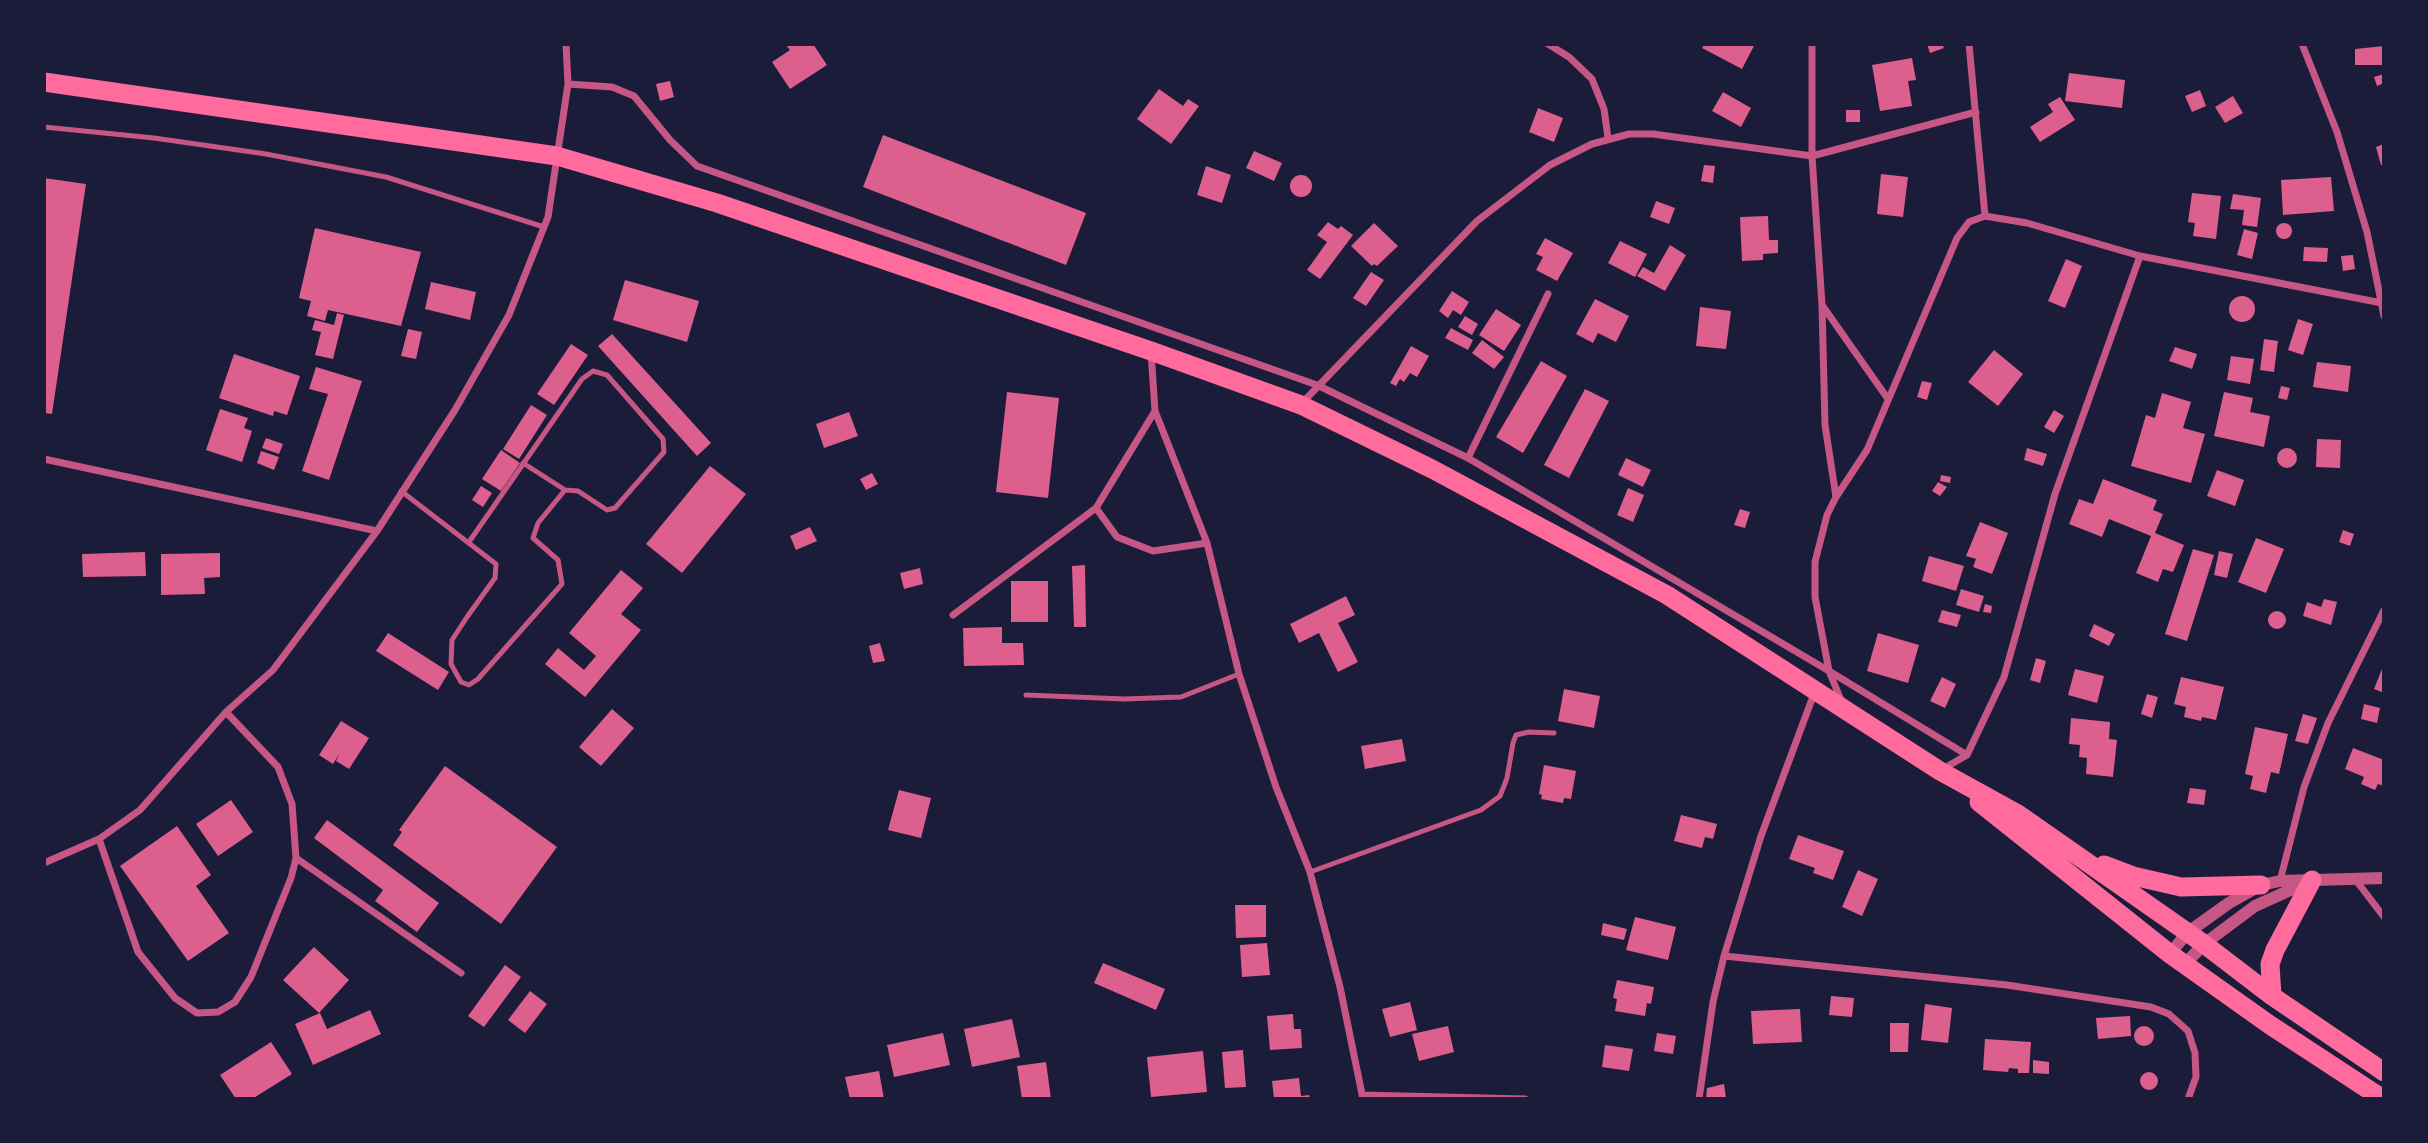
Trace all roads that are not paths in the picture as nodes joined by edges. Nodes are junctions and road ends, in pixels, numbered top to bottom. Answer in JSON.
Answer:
{"nodes":[{"id":1,"x":566,"y":44,"type":"edge"},
{"id":2,"x":1548,"y":44,"type":"edge"},
{"id":3,"x":1812,"y":44,"type":"edge"},
{"id":4,"x":1969,"y":44,"type":"edge"},
{"id":5,"x":2302,"y":44,"type":"edge"},
{"id":6,"x":44,"y":82,"type":"edge"},
{"id":7,"x":568,"y":84,"type":"junction"},
{"id":8,"x":1976,"y":112,"type":"junction"},
{"id":9,"x":44,"y":127,"type":"edge"},
{"id":10,"x":1608,"y":138,"type":"junction"},
{"id":11,"x":557,"y":156,"type":"junction"},
{"id":12,"x":1812,"y":156,"type":"junction"},
{"id":13,"x":1985,"y":216,"type":"junction"},
{"id":14,"x":544,"y":227,"type":"junction"},
{"id":15,"x":2140,"y":256,"type":"junction"},
{"id":16,"x":1548,"y":294,"type":"dead end"},
{"id":17,"x":2382,"y":303,"type":"junction"},
{"id":18,"x":1822,"y":305,"type":"junction"},
{"id":19,"x":2384,"y":316,"type":"edge"},
{"id":20,"x":1151,"y":351,"type":"junction"},
{"id":21,"x":1317,"y":385,"type":"junction"},
{"id":22,"x":1888,"y":400,"type":"junction"},
{"id":23,"x":1301,"y":405,"type":"junction"},
{"id":24,"x":1155,"y":411,"type":"junction"},
{"id":25,"x":1468,"y":458,"type":"junction"},
{"id":26,"x":44,"y":459,"type":"edge"},
{"id":27,"x":523,"y":463,"type":"junction"},
{"id":28,"x":565,"y":489,"type":"junction"},
{"id":29,"x":401,"y":491,"type":"junction"},
{"id":30,"x":1836,"y":497,"type":"junction"},
{"id":31,"x":1096,"y":508,"type":"junction"},
{"id":32,"x":377,"y":531,"type":"junction"},
{"id":33,"x":468,"y":542,"type":"junction"},
{"id":34,"x":1207,"y":543,"type":"junction"},
{"id":35,"x":2384,"y":610,"type":"edge"},
{"id":36,"x":953,"y":615,"type":"dead end"},
{"id":37,"x":1829,"y":671,"type":"junction"},
{"id":38,"x":1239,"y":674,"type":"junction"},
{"id":39,"x":1815,"y":691,"type":"junction"},
{"id":40,"x":1026,"y":695,"type":"dead end"},
{"id":41,"x":1844,"y":708,"type":"junction"},
{"id":42,"x":226,"y":712,"type":"junction"},
{"id":43,"x":1554,"y":733,"type":"dead end"},
{"id":44,"x":1967,"y":755,"type":"junction"},
{"id":45,"x":1940,"y":771,"type":"junction"},
{"id":46,"x":99,"y":839,"type":"junction"},
{"id":47,"x":2073,"y":853,"type":"junction"},
{"id":48,"x":296,"y":858,"type":"junction"},
{"id":49,"x":44,"y":863,"type":"edge"},
{"id":50,"x":1310,"y":872,"type":"junction"},
{"id":51,"x":2384,"y":878,"type":"edge"},
{"id":52,"x":2312,"y":880,"type":"junction"},
{"id":53,"x":2355,"y":880,"type":"junction"},
{"id":54,"x":2270,"y":883,"type":"junction"},
{"id":55,"x":2384,"y":917,"type":"edge"},
{"id":56,"x":2187,"y":933,"type":"junction"},
{"id":57,"x":2204,"y":944,"type":"junction"},
{"id":58,"x":1724,"y":956,"type":"junction"},
{"id":59,"x":2178,"y":959,"type":"junction"},
{"id":60,"x":461,"y":973,"type":"dead end"},
{"id":61,"x":2272,"y":996,"type":"junction"},
{"id":62,"x":2384,"y":1072,"type":"edge"},
{"id":63,"x":1363,"y":1097,"type":"edge"},
{"id":64,"x":1525,"y":1099,"type":"edge"},
{"id":65,"x":1699,"y":1099,"type":"edge"},
{"id":66,"x":2188,"y":1099,"type":"edge"},
{"id":67,"x":2384,"y":1099,"type":"edge"}],
"edges":[{"from":1,"to":7,"type":"street"},
{"from":2,"to":10,"type":"street"},
{"from":3,"to":12,"type":"street"},
{"from":4,"to":8,"type":"street"},
{"from":5,"to":17,"type":"street"},
{"from":6,"to":11,"type":"highway"},
{"from":7,"to":11,"type":"street"},
{"from":7,"to":21,"type":"street"},
{"from":8,"to":12,"type":"street"},
{"from":8,"to":13,"type":"street"},
{"from":9,"to":14,"type":"lane"},
{"from":10,"to":12,"type":"street"},
{"from":10,"to":21,"type":"street"},
{"from":11,"to":14,"type":"street"},
{"from":11,"to":20,"type":"highway"},
{"from":12,"to":18,"type":"street"},
{"from":13,"to":15,"type":"street"},
{"from":13,"to":22,"type":"street"},
{"from":14,"to":29,"type":"street"},
{"from":15,"to":17,"type":"street"},
{"from":15,"to":44,"type":"street"},
{"from":16,"to":25,"type":"street"},
{"from":17,"to":19,"type":"street"},
{"from":18,"to":22,"type":"street"},
{"from":18,"to":30,"type":"street"},
{"from":20,"to":23,"type":"highway"},
{"from":20,"to":24,"type":"street"},
{"from":21,"to":23,"type":"street"},
{"from":21,"to":25,"type":"street"},
{"from":22,"to":30,"type":"street"},
{"from":23,"to":39,"type":"highway"},
{"from":24,"to":31,"type":"street"},
{"from":24,"to":34,"type":"street"},
{"from":25,"to":37,"type":"street"},
{"from":26,"to":32,"type":"street"},
{"from":27,"to":28,"type":"lane"},
{"from":27,"to":28,"type":"lane"},
{"from":27,"to":33,"type":"lane"},
{"from":28,"to":33,"type":"lane"},
{"from":29,"to":32,"type":"street"},
{"from":29,"to":33,"type":"lane"},
{"from":30,"to":37,"type":"street"},
{"from":31,"to":34,"type":"street"},
{"from":31,"to":36,"type":"street"},
{"from":32,"to":42,"type":"street"},
{"from":34,"to":38,"type":"street"},
{"from":35,"to":54,"type":"street"},
{"from":37,"to":41,"type":"street"},
{"from":37,"to":44,"type":"street"},
{"from":38,"to":40,"type":"lane"},
{"from":38,"to":50,"type":"street"},
{"from":39,"to":41,"type":"highway"},
{"from":39,"to":58,"type":"street"},
{"from":41,"to":45,"type":"highway"},
{"from":42,"to":46,"type":"street"},
{"from":42,"to":48,"type":"street"},
{"from":43,"to":50,"type":"lane"},
{"from":44,"to":45,"type":"street"},
{"from":45,"to":47,"type":"highway"},
{"from":45,"to":59,"type":"highway"},
{"from":46,"to":48,"type":"street"},
{"from":46,"to":49,"type":"street"},
{"from":47,"to":54,"type":"highway"},
{"from":47,"to":56,"type":"highway"},
{"from":48,"to":60,"type":"street"},
{"from":50,"to":63,"type":"street"},
{"from":51,"to":53,"type":"street"},
{"from":52,"to":53,"type":"street"},
{"from":52,"to":54,"type":"street"},
{"from":52,"to":57,"type":"street"},
{"from":52,"to":61,"type":"highway"},
{"from":53,"to":55,"type":"street"},
{"from":54,"to":56,"type":"street"},
{"from":56,"to":57,"type":"highway"},
{"from":56,"to":59,"type":"street"},
{"from":57,"to":59,"type":"street"},
{"from":57,"to":61,"type":"highway"},
{"from":58,"to":65,"type":"street"},
{"from":58,"to":66,"type":"street"},
{"from":59,"to":67,"type":"highway"},
{"from":61,"to":62,"type":"highway"},
{"from":63,"to":64,"type":"street"}]}
